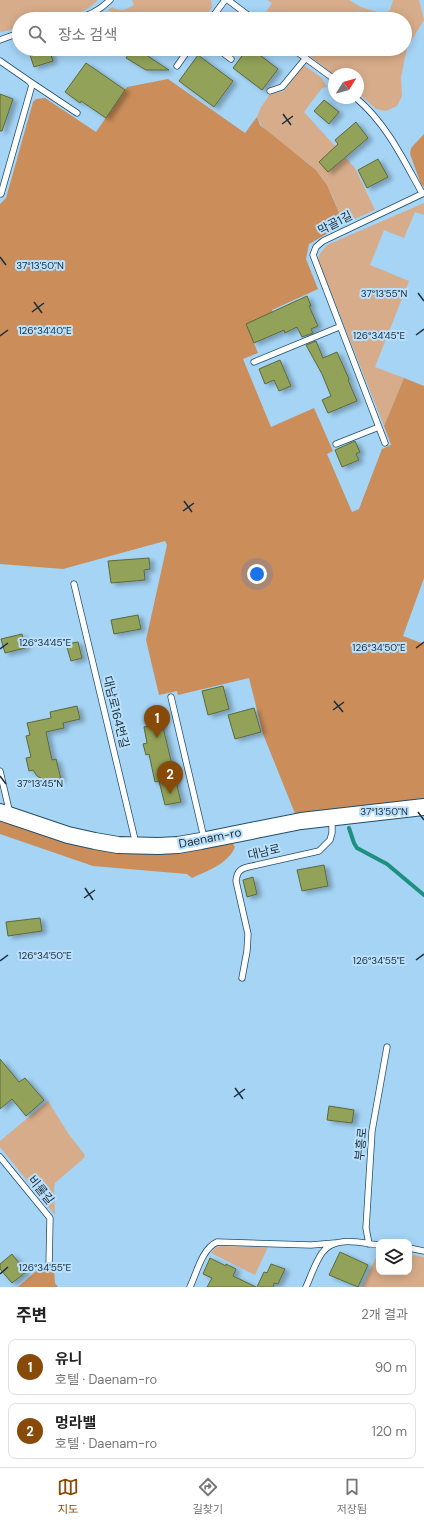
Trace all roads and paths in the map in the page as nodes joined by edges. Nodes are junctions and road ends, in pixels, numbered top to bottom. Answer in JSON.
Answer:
{"nodes":[{"id":1,"x":110,"y":0,"type":"edge"},
{"id":2,"x":227,"y":0,"type":"edge"},
{"id":3,"x":94,"y":12,"type":"edge"},
{"id":4,"x":218,"y":12,"type":"edge"},
{"id":5,"x":243,"y":12,"type":"edge"},
{"id":6,"x":12,"y":36,"type":"edge"},
{"id":7,"x":0,"y":40,"type":"edge"},
{"id":8,"x":185,"y":56,"type":"edge"},
{"id":9,"x":227,"y":56,"type":"edge"},
{"id":10,"x":303,"y":56,"type":"edge"},
{"id":11,"x":306,"y":58,"type":"junction"},
{"id":12,"x":231,"y":59,"type":"dead end"},
{"id":13,"x":0,"y":62,"type":"edge"},
{"id":14,"x":177,"y":66,"type":"dead end"},
{"id":15,"x":328,"y":74,"type":"edge"},
{"id":16,"x":29,"y":80,"type":"junction"},
{"id":17,"x":270,"y":91,"type":"dead end"},
{"id":18,"x":362,"y":104,"type":"edge"},
{"id":19,"x":77,"y":113,"type":"dead end"},
{"id":20,"x":2,"y":178,"type":"edge"},
{"id":21,"x":423,"y":193,"type":"edge"},
{"id":22,"x":1,"y":194,"type":"edge"},
{"id":23,"x":339,"y":327,"type":"junction"},
{"id":24,"x":254,"y":362,"type":"dead end"},
{"id":25,"x":378,"y":427,"type":"junction"},
{"id":26,"x":385,"y":443,"type":"dead end"},
{"id":27,"x":336,"y":444,"type":"dead end"},
{"id":28,"x":74,"y":584,"type":"dead end"},
{"id":29,"x":171,"y":697,"type":"dead end"},
{"id":30,"x":0,"y":771,"type":"edge"},
{"id":31,"x":424,"y":807,"type":"edge"},
{"id":32,"x":5,"y":814,"type":"edge"},
{"id":33,"x":332,"y":818,"type":"junction"},
{"id":34,"x":204,"y":841,"type":"junction"},
{"id":35,"x":137,"y":846,"type":"junction"},
{"id":36,"x":242,"y":978,"type":"dead end"},
{"id":37,"x":387,"y":1046,"type":"dead end"},
{"id":38,"x":0,"y":1157,"type":"edge"},
{"id":39,"x":335,"y":1242,"type":"junction"},
{"id":40,"x":369,"y":1244,"type":"junction"},
{"id":41,"x":376,"y":1245,"type":"edge"},
{"id":42,"x":412,"y":1249,"type":"edge"},
{"id":43,"x":424,"y":1251,"type":"edge"},
{"id":44,"x":49,"y":1267,"type":"dead end"},
{"id":45,"x":190,"y":1287,"type":"edge"},
{"id":46,"x":306,"y":1287,"type":"edge"}],
"edges":[{"from":1,"to":3,"type":"lane"},
{"from":2,"to":4,"type":"lane"},
{"from":2,"to":5,"type":"lane"},
{"from":6,"to":7,"type":"lane"},
{"from":8,"to":14,"type":"lane"},
{"from":9,"to":12,"type":"lane"},
{"from":10,"to":11,"type":"lane"},
{"from":11,"to":15,"type":"lane"},
{"from":11,"to":17,"type":"lane"},
{"from":13,"to":16,"type":"lane"},
{"from":16,"to":19,"type":"lane"},
{"from":16,"to":20,"type":"lane"},
{"from":18,"to":21,"type":"lane","name":"막골1길"},
{"from":20,"to":22,"type":"lane"},
{"from":21,"to":23,"type":"lane","name":"막골1길"},
{"from":23,"to":24,"type":"lane"},
{"from":23,"to":25,"type":"lane","name":"막골1길"},
{"from":25,"to":26,"type":"lane","name":"막골1길"},
{"from":25,"to":27,"type":"lane"},
{"from":28,"to":35,"type":"lane","name":"대남로164번길"},
{"from":29,"to":34,"type":"lane"},
{"from":30,"to":32,"type":"lane"},
{"from":31,"to":33,"type":"street","name":"Daenam-ro"},
{"from":32,"to":35,"type":"street","name":"Daenam-ro"},
{"from":33,"to":34,"type":"street","name":"Daenam-ro"},
{"from":33,"to":36,"type":"lane","name":"대남로"},
{"from":34,"to":35,"type":"street","name":"Daenam-ro"},
{"from":37,"to":40,"type":"lane","name":"부흥로"},
{"from":38,"to":44,"type":"lane","name":"비룰길"},
{"from":39,"to":40,"type":"lane"},
{"from":39,"to":45,"type":"lane"},
{"from":39,"to":46,"type":"lane"},
{"from":40,"to":41,"type":"lane"},
{"from":42,"to":43,"type":"lane"}]}
